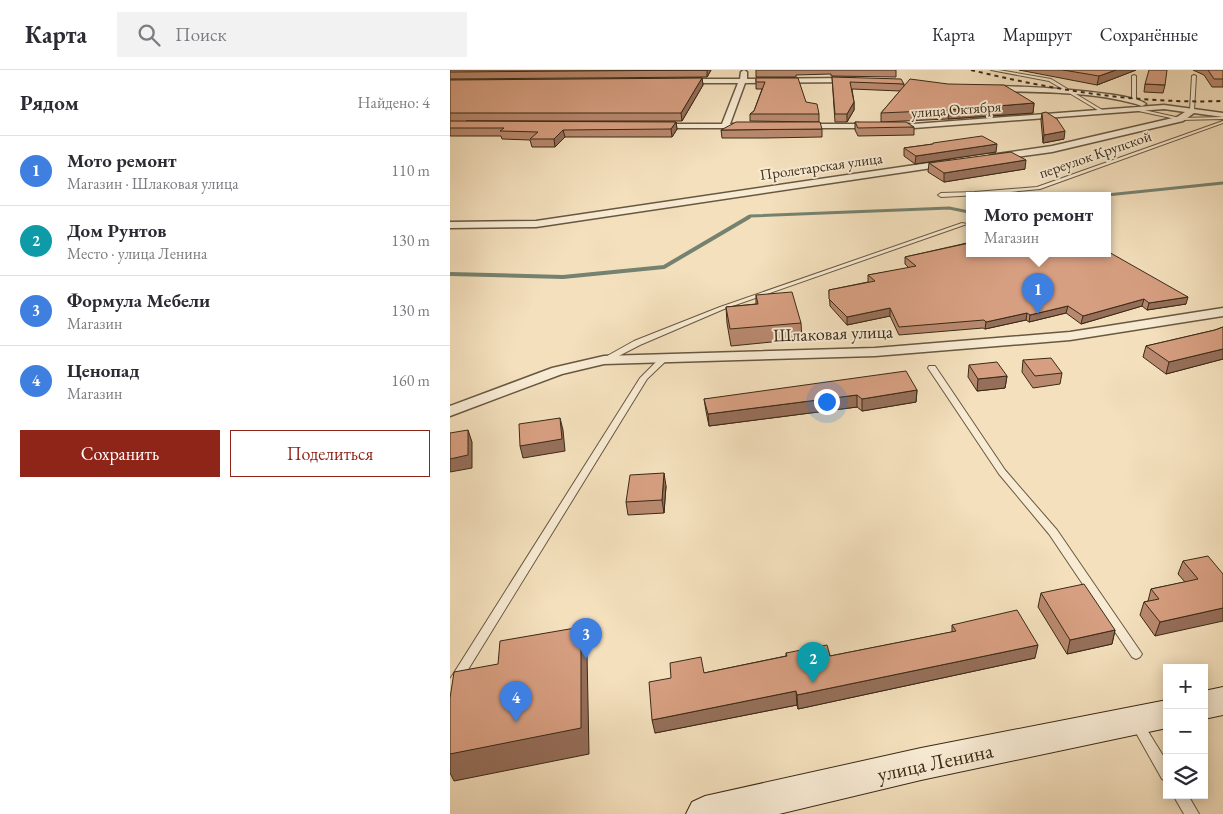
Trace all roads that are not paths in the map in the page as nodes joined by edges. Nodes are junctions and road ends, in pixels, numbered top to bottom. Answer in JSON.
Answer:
{"nodes":[{"id":1,"x":744,"y":70,"type":"edge"},
{"id":2,"x":993,"y":70,"type":"edge"},
{"id":3,"x":1134,"y":76,"type":"dead end"},
{"id":4,"x":1194,"y":76,"type":"dead end"},
{"id":5,"x":743,"y":80,"type":"junction"},
{"id":6,"x":864,"y":80,"type":"edge"},
{"id":7,"x":673,"y":81,"type":"edge"},
{"id":8,"x":986,"y":89,"type":"edge"},
{"id":9,"x":1072,"y":93,"type":"junction"},
{"id":10,"x":1136,"y":105,"type":"junction"},
{"id":11,"x":1049,"y":108,"type":"dead end"},
{"id":12,"x":1192,"y":110,"type":"junction"},
{"id":13,"x":1102,"y":111,"type":"junction"},
{"id":14,"x":1058,"y":116,"type":"junction"},
{"id":15,"x":1223,"y":118,"type":"edge"},
{"id":16,"x":1180,"y":119,"type":"junction"},
{"id":17,"x":647,"y":126,"type":"edge"},
{"id":18,"x":725,"y":126,"type":"junction"},
{"id":19,"x":755,"y":126,"type":"edge"},
{"id":20,"x":795,"y":126,"type":"edge"},
{"id":21,"x":1188,"y":134,"type":"junction"},
{"id":22,"x":985,"y":158,"type":"edge"},
{"id":23,"x":956,"y":162,"type":"edge"},
{"id":24,"x":996,"y":192,"type":"edge"},
{"id":25,"x":966,"y":194,"type":"edge"},
{"id":26,"x":941,"y":195,"type":"dead end"},
{"id":27,"x":964,"y":224,"type":"dead end"},
{"id":28,"x":450,"y":225,"type":"edge"},
{"id":29,"x":1223,"y":312,"type":"edge"},
{"id":30,"x":665,"y":358,"type":"junction"},
{"id":31,"x":604,"y":360,"type":"junction"},
{"id":32,"x":932,"y":368,"type":"dead end"},
{"id":33,"x":450,"y":411,"type":"edge"},
{"id":34,"x":1136,"y":654,"type":"dead end"},
{"id":35,"x":450,"y":693,"type":"edge"},
{"id":36,"x":1223,"y":701,"type":"edge"},
{"id":37,"x":1208,"y":704,"type":"edge"},
{"id":38,"x":1151,"y":718,"type":"edge"},
{"id":39,"x":1163,"y":761,"type":"edge"},
{"id":40,"x":1183,"y":799,"type":"edge"},
{"id":41,"x":783,"y":805,"type":"edge"},
{"id":42,"x":705,"y":814,"type":"edge"},
{"id":43,"x":1192,"y":814,"type":"edge"}],
"edges":[{"from":1,"to":5,"type":"street"},
{"from":2,"to":9,"type":"lane"},
{"from":3,"to":10,"type":"lane"},
{"from":4,"to":12,"type":"lane"},
{"from":5,"to":6,"type":"street"},
{"from":5,"to":7,"type":"street"},
{"from":5,"to":18,"type":"street"},
{"from":8,"to":9,"type":"street"},
{"from":9,"to":10,"type":"street"},
{"from":9,"to":13,"type":"lane"},
{"from":10,"to":12,"type":"street","name":"улица Октября"},
{"from":10,"to":13,"type":"street","name":"улица Октября"},
{"from":10,"to":16,"type":"lane"},
{"from":11,"to":14,"type":"street"},
{"from":12,"to":15,"type":"street","name":"улица Октября"},
{"from":12,"to":16,"type":"street"},
{"from":13,"to":14,"type":"street","name":"улица Октября"},
{"from":14,"to":20,"type":"street","name":"улица Октября"},
{"from":15,"to":16,"type":"lane"},
{"from":15,"to":21,"type":"lane","name":"переулок Крупской"},
{"from":16,"to":21,"type":"lane"},
{"from":16,"to":22,"type":"street"},
{"from":17,"to":18,"type":"street"},
{"from":18,"to":19,"type":"street"},
{"from":21,"to":24,"type":"lane","name":"переулок Крупской"},
{"from":23,"to":28,"type":"street","name":"Пролетарская улица"},
{"from":25,"to":26,"type":"lane","name":"переулок Крупской"},
{"from":27,"to":31,"type":"lane"},
{"from":29,"to":30,"type":"street","name":"Шлаковая улица"},
{"from":30,"to":31,"type":"street","name":"Шлаковая улица"},
{"from":30,"to":35,"type":"lane"},
{"from":31,"to":33,"type":"street","name":"Шлаковая улица"},
{"from":32,"to":34,"type":"lane"},
{"from":36,"to":37,"type":"main road"},
{"from":38,"to":39,"type":"lane"},
{"from":38,"to":41,"type":"main road","name":"улица Ленина"},
{"from":40,"to":43,"type":"lane"},
{"from":41,"to":42,"type":"main road","name":"улица Ленина"}]}
